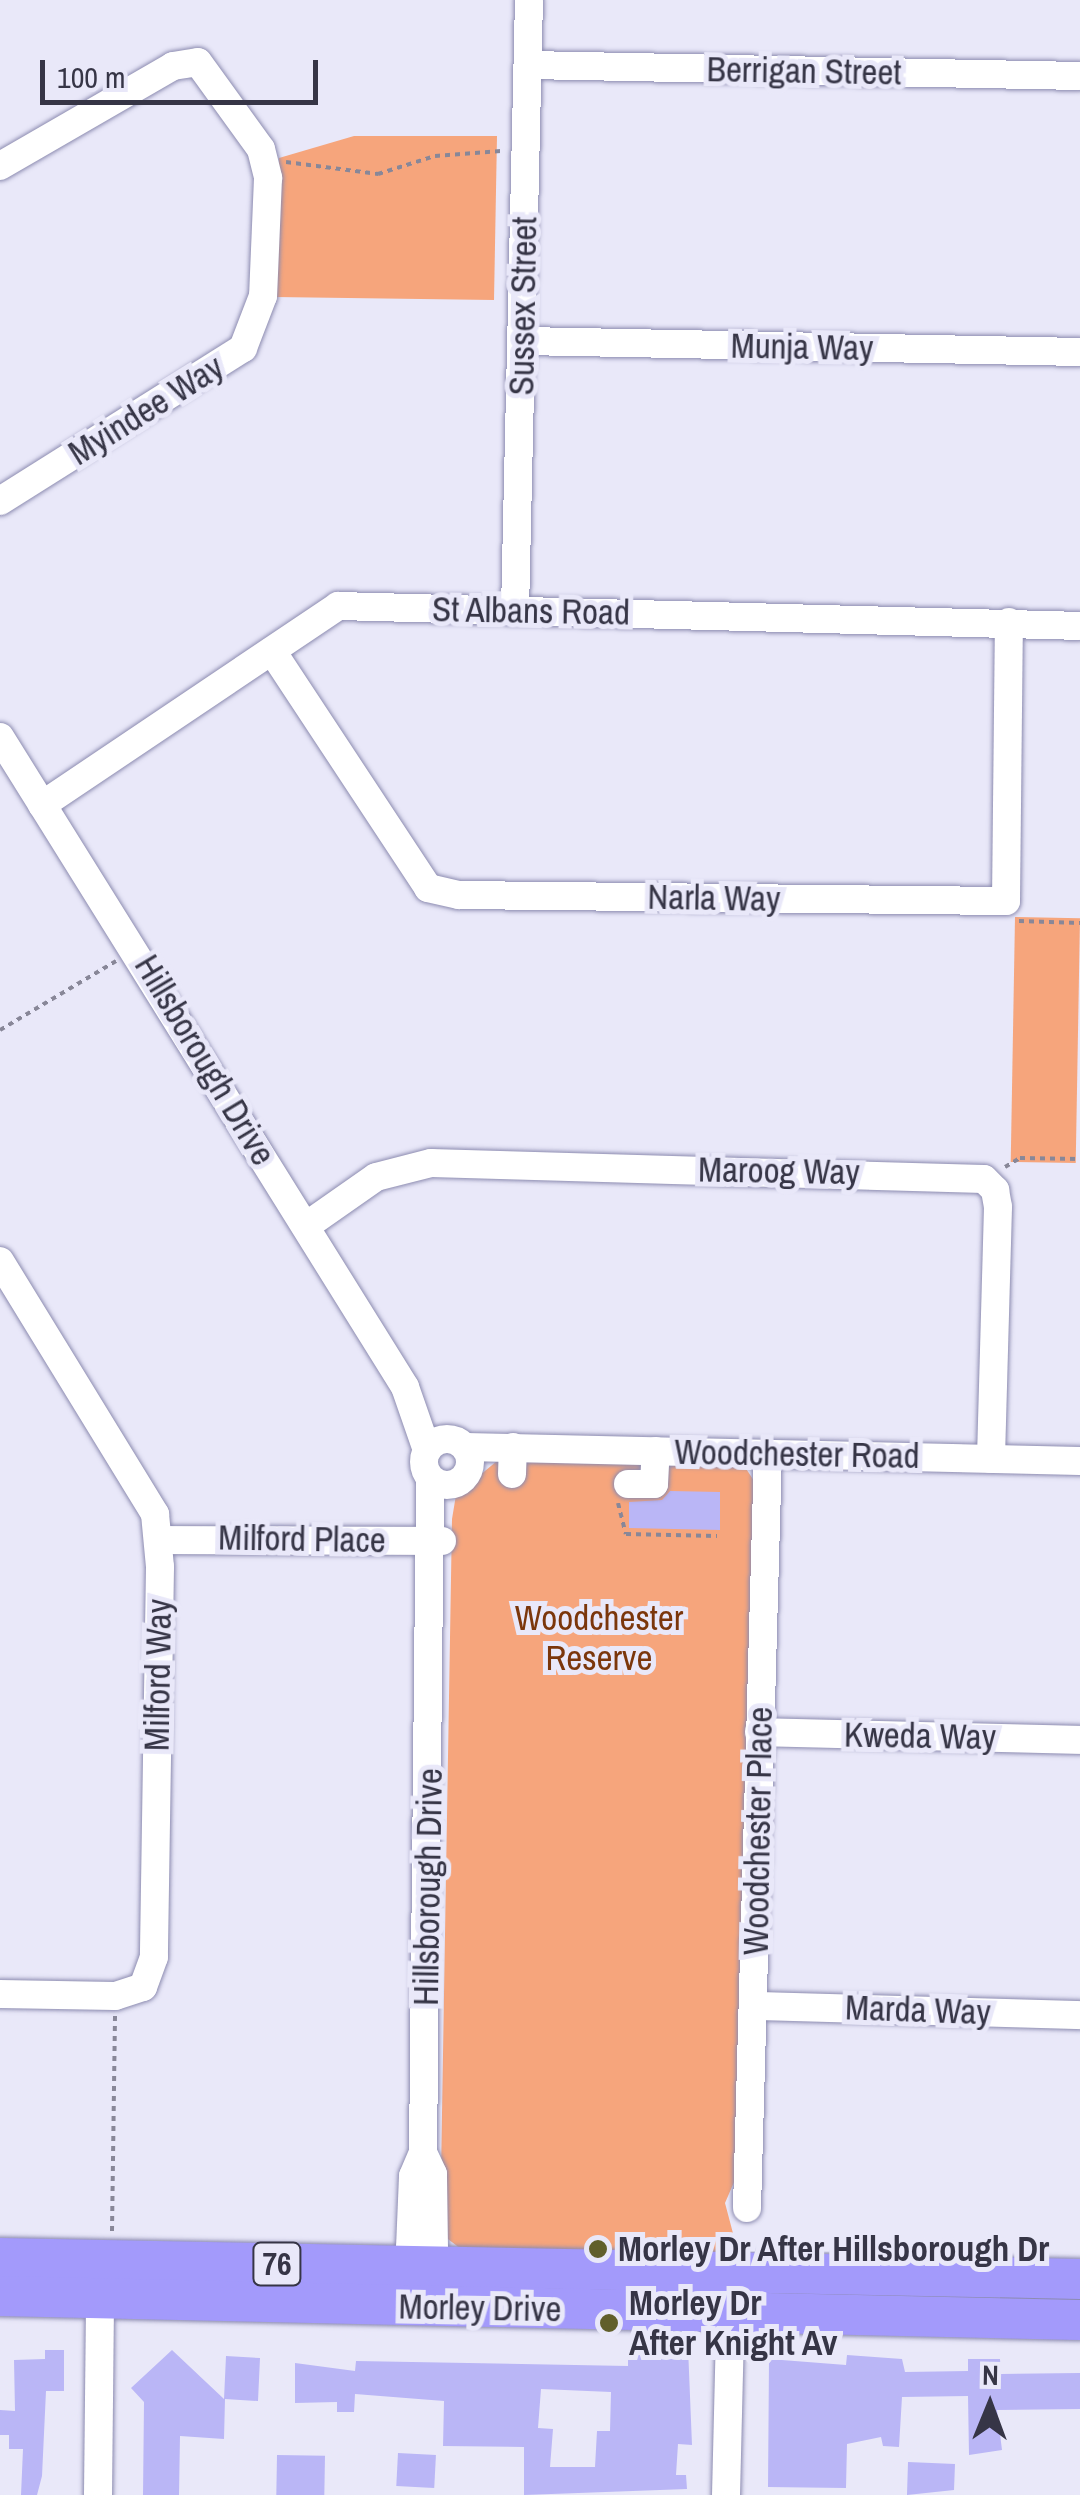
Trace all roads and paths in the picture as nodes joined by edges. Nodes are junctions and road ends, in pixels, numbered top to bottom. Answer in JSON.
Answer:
{"nodes":[{"id":1,"x":529,"y":0,"type":"edge"},
{"id":2,"x":528,"y":65,"type":"junction"},
{"id":3,"x":1080,"y":76,"type":"edge"},
{"id":4,"x":526,"y":149,"type":"junction"},
{"id":5,"x":0,"y":166,"type":"edge"},
{"id":6,"x":266,"y":168,"type":"junction"},
{"id":7,"x":524,"y":341,"type":"junction"},
{"id":8,"x":1080,"y":352,"type":"edge"},
{"id":9,"x":0,"y":501,"type":"edge"},
{"id":10,"x":515,"y":612,"type":"junction"},
{"id":11,"x":1009,"y":622,"type":"junction"},
{"id":12,"x":1080,"y":626,"type":"edge"},
{"id":13,"x":272,"y":651,"type":"junction"},
{"id":14,"x":0,"y":737,"type":"edge"},
{"id":15,"x":42,"y":805,"type":"junction"},
{"id":16,"x":1009,"y":921,"type":"dead end"},
{"id":17,"x":1080,"y":922,"type":"edge"},
{"id":18,"x":136,"y":948,"type":"junction"},
{"id":19,"x":0,"y":1030,"type":"edge"},
{"id":20,"x":1080,"y":1160,"type":"edge"},
{"id":21,"x":984,"y":1179,"type":"junction"},
{"id":22,"x":306,"y":1226,"type":"junction"},
{"id":23,"x":0,"y":1261,"type":"edge"},
{"id":24,"x":448,"y":1445,"type":"junction"},
{"id":25,"x":656,"y":1450,"type":"junction"},
{"id":26,"x":768,"y":1454,"type":"junction"},
{"id":27,"x":991,"y":1459,"type":"junction"},
{"id":28,"x":512,"y":1461,"type":"junction"},
{"id":29,"x":1080,"y":1461,"type":"edge"},
{"id":30,"x":451,"y":1480,"type":"junction"},
{"id":31,"x":623,"y":1493,"type":"joint"},
{"id":32,"x":717,"y":1536,"type":"dead end"},
{"id":33,"x":159,"y":1540,"type":"junction"},
{"id":34,"x":435,"y":1541,"type":"junction"},
{"id":35,"x":759,"y":1732,"type":"junction"},
{"id":36,"x":1080,"y":1740,"type":"edge"},
{"id":37,"x":0,"y":1994,"type":"edge"},
{"id":38,"x":116,"y":1996,"type":"junction"},
{"id":39,"x":755,"y":2006,"type":"junction"},
{"id":40,"x":1080,"y":2015,"type":"edge"},
{"id":41,"x":747,"y":2208,"type":"dead end"},
{"id":42,"x":112,"y":2241,"type":"dead end"},
{"id":43,"x":0,"y":2258,"type":"edge"},
{"id":44,"x":730,"y":2270,"type":"junction"},
{"id":45,"x":1080,"y":2279,"type":"edge"},
{"id":46,"x":420,"y":2287,"type":"junction"},
{"id":47,"x":0,"y":2296,"type":"edge"},
{"id":48,"x":100,"y":2299,"type":"junction"},
{"id":49,"x":731,"y":2314,"type":"junction"},
{"id":50,"x":1080,"y":2320,"type":"edge"},
{"id":51,"x":98,"y":2495,"type":"edge"},
{"id":52,"x":726,"y":2495,"type":"edge"}],
"edges":[{"from":1,"to":2,"type":"street","name":"Sussex Street"},
{"from":2,"to":3,"type":"street","name":"Berrigan Street"},
{"from":2,"to":4,"type":"street","name":"Sussex Street"},
{"from":4,"to":6,"type":"path"},
{"from":4,"to":7,"type":"street","name":"Sussex Street"},
{"from":5,"to":6,"type":"street","name":"Myindee Way"},
{"from":6,"to":9,"type":"street","name":"Myindee Way"},
{"from":7,"to":8,"type":"street","name":"Munja Way"},
{"from":7,"to":10,"type":"street","name":"Sussex Street"},
{"from":10,"to":11,"type":"street","name":"St Albans Road"},
{"from":10,"to":13,"type":"street","name":"St Albans Road"},
{"from":11,"to":12,"type":"street","name":"St Albans Road"},
{"from":11,"to":13,"type":"street","name":"Narla Way"},
{"from":13,"to":15,"type":"street","name":"St Albans Road"},
{"from":14,"to":15,"type":"street","name":"Hillsborough Drive"},
{"from":15,"to":18,"type":"street","name":"Hillsborough Drive"},
{"from":16,"to":17,"type":"path"},
{"from":18,"to":19,"type":"path"},
{"from":18,"to":22,"type":"street","name":"Hillsborough Drive"},
{"from":20,"to":21,"type":"path"},
{"from":21,"to":22,"type":"street","name":"Maroog Way"},
{"from":21,"to":27,"type":"street"},
{"from":22,"to":24,"type":"street","name":"Hillsborough Drive"},
{"from":23,"to":33,"type":"street","name":"Milford Way"},
{"from":24,"to":28,"type":"street","name":"Woodchester Road"},
{"from":24,"to":30,"type":"street"},
{"from":24,"to":30,"type":"street"},
{"from":25,"to":26,"type":"street","name":"Woodchester Road"},
{"from":25,"to":28,"type":"street","name":"Woodchester Road"},
{"from":25,"to":31,"type":"street"},
{"from":26,"to":27,"type":"street","name":"Woodchester Road"},
{"from":26,"to":35,"type":"street","name":"Woodchester Place"},
{"from":27,"to":29,"type":"street","name":"Woodchester Road"},
{"from":28,"to":30,"type":"street"},
{"from":30,"to":34,"type":"street","name":"Hillsborough Drive"},
{"from":31,"to":32,"type":"path"},
{"from":33,"to":34,"type":"street","name":"Milford Place"},
{"from":33,"to":38,"type":"street","name":"Milford Way"},
{"from":34,"to":46,"type":"street","name":"Hillsborough Drive"},
{"from":35,"to":36,"type":"street","name":"Kweda Way"},
{"from":35,"to":39,"type":"street","name":"Woodchester Place"},
{"from":37,"to":38,"type":"street"},
{"from":38,"to":42,"type":"path"},
{"from":39,"to":40,"type":"street","name":"Marda Way"},
{"from":39,"to":41,"type":"street","name":"Woodchester Place"},
{"from":43,"to":46,"type":"highway","name":"Morley Drive","number":"76"},
{"from":44,"to":45,"type":"highway","name":"Morley Drive","number":"76"},
{"from":44,"to":46,"type":"highway","name":"Morley Drive","number":"76"},
{"from":44,"to":49,"type":"street"},
{"from":46,"to":48,"type":"highway","name":"Morley Drive","number":"76"},
{"from":46,"to":49,"type":"highway","name":"Morley Drive","number":"76"},
{"from":47,"to":48,"type":"highway","name":"Morley Drive","number":"76"},
{"from":48,"to":51,"type":"street"},
{"from":49,"to":50,"type":"highway","name":"Morley Drive","number":"76"},
{"from":49,"to":52,"type":"street"}]}
